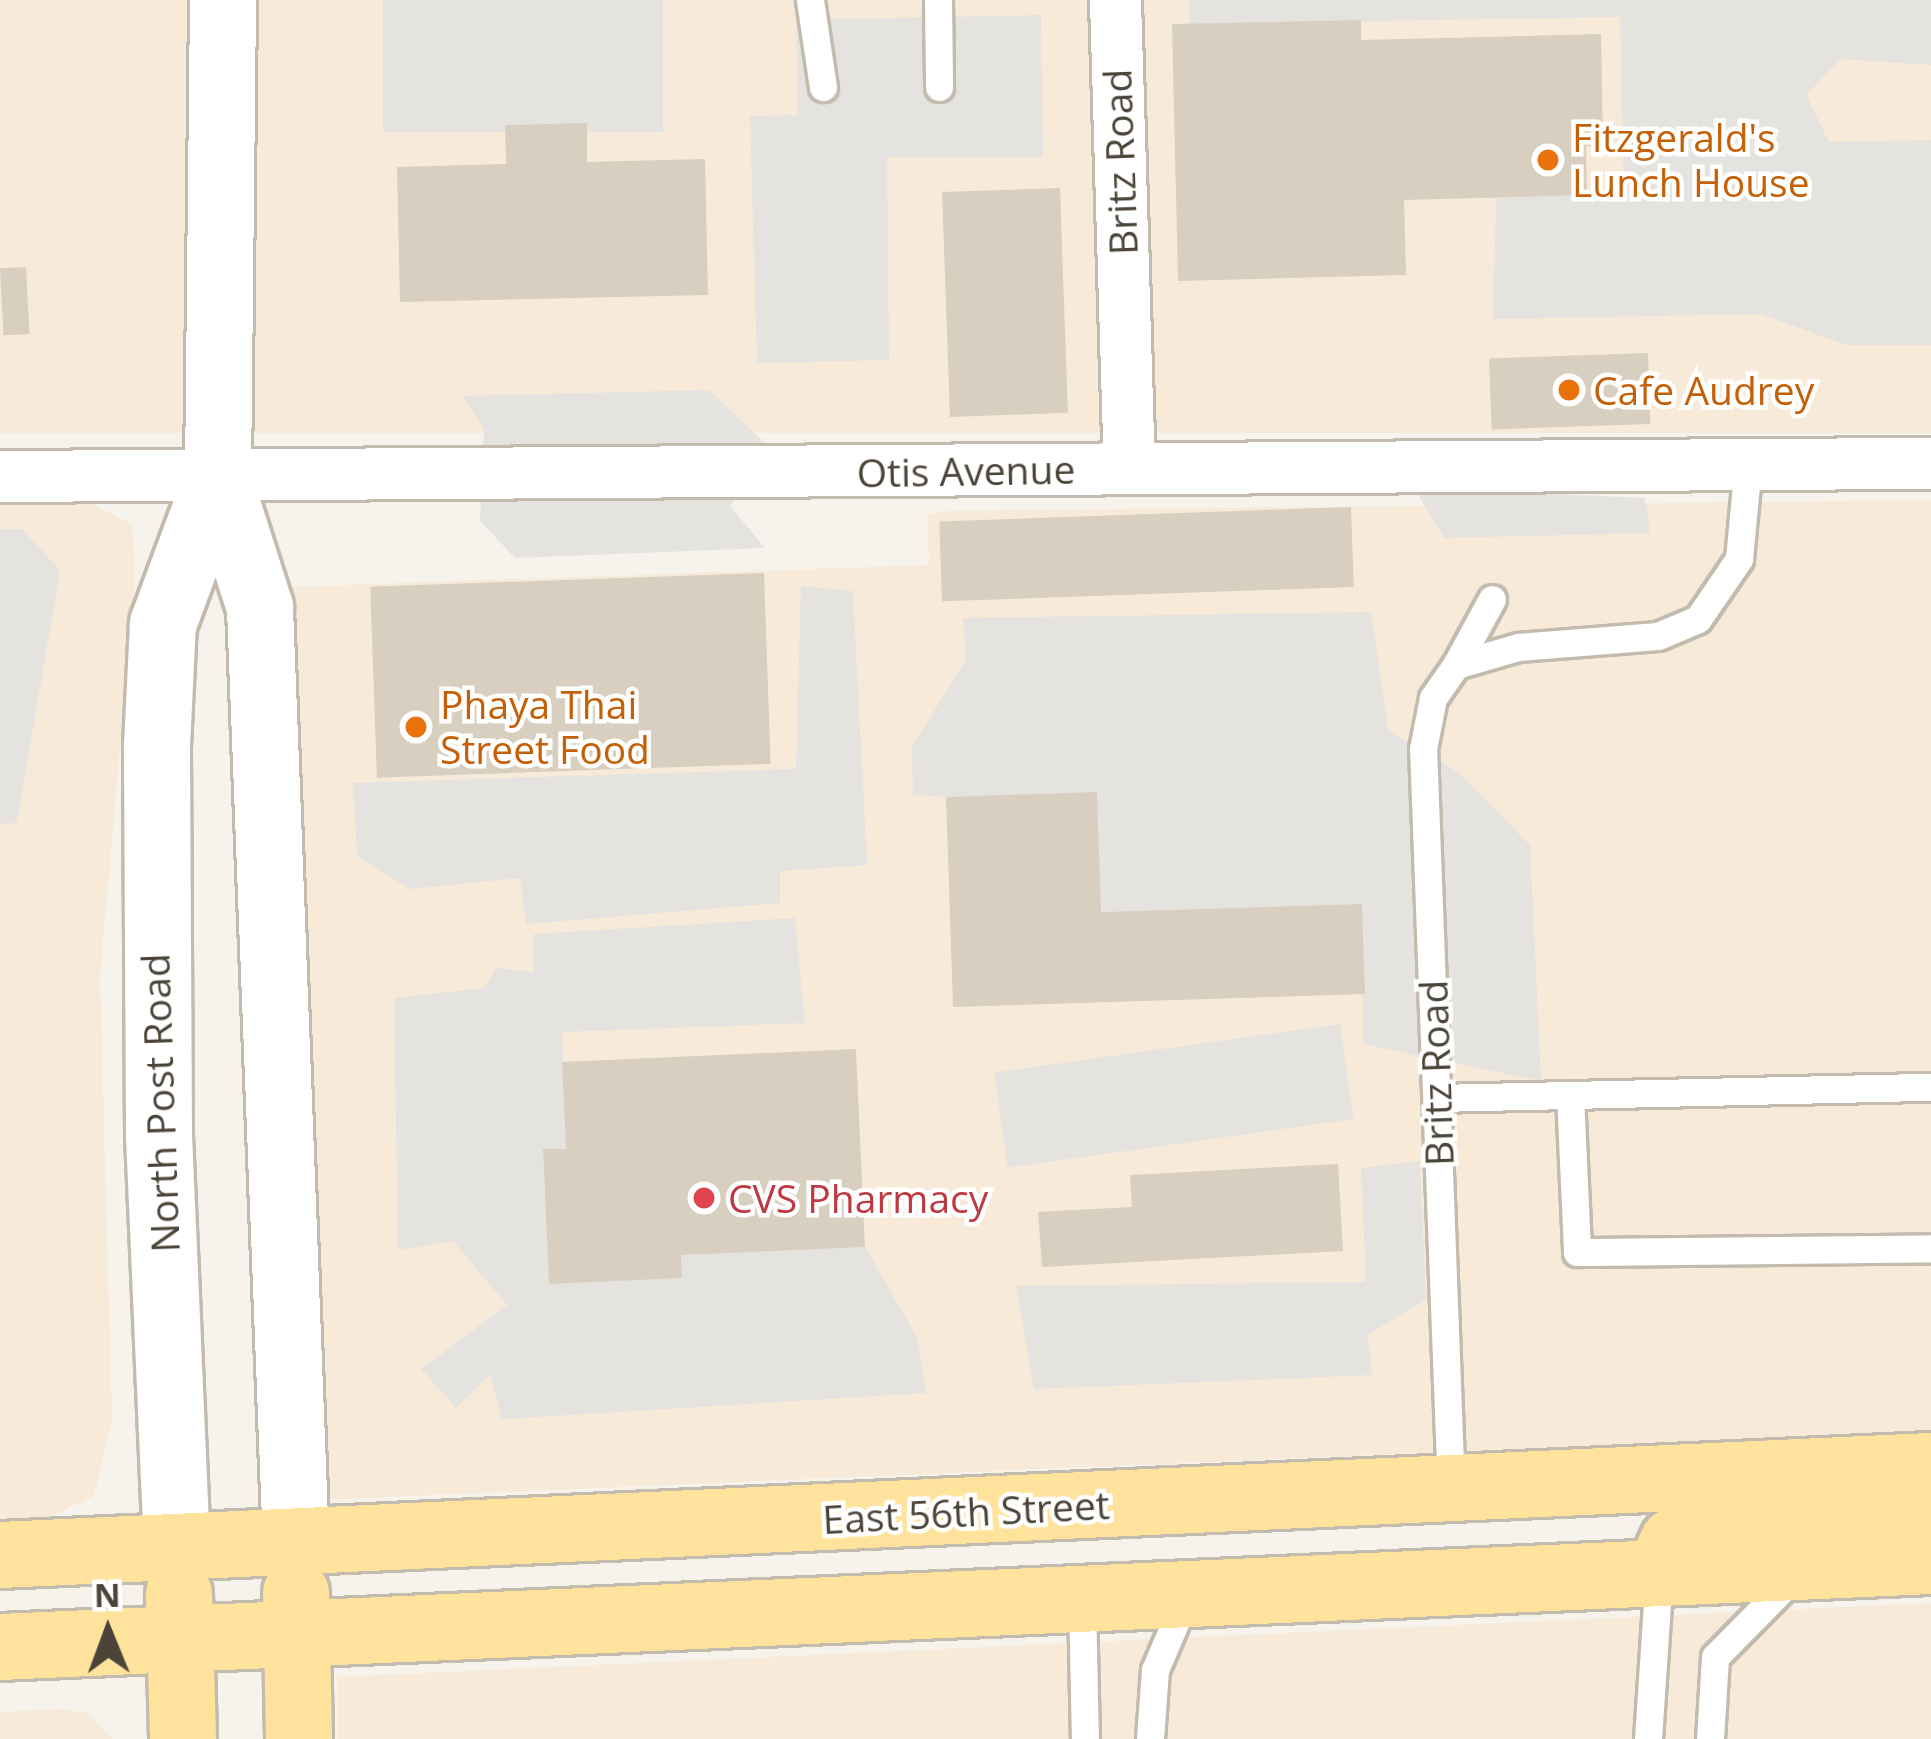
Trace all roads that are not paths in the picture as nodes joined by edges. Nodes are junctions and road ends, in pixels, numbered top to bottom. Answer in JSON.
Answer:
{"nodes":[{"id":1,"x":223,"y":0,"type":"edge"},
{"id":2,"x":810,"y":0,"type":"edge"},
{"id":3,"x":938,"y":0,"type":"edge"},
{"id":4,"x":1115,"y":0,"type":"edge"},
{"id":5,"x":939,"y":87,"type":"dead end"},
{"id":6,"x":823,"y":88,"type":"dead end"},
{"id":7,"x":1748,"y":464,"type":"junction"},
{"id":8,"x":1931,"y":464,"type":"edge"},
{"id":9,"x":1129,"y":468,"type":"junction"},
{"id":10,"x":0,"y":476,"type":"edge"},
{"id":11,"x":218,"y":476,"type":"junction"},
{"id":12,"x":1492,"y":599,"type":"dead end"},
{"id":13,"x":1456,"y":664,"type":"junction"},
{"id":14,"x":1931,"y":1087,"type":"edge"},
{"id":15,"x":1570,"y":1094,"type":"junction"},
{"id":16,"x":1437,"y":1099,"type":"junction"},
{"id":17,"x":1931,"y":1248,"type":"edge"},
{"id":18,"x":1931,"y":1466,"type":"edge"},
{"id":19,"x":1451,"y":1490,"type":"junction"},
{"id":20,"x":1931,"y":1508,"type":"edge"},
{"id":21,"x":296,"y":1543,"type":"junction"},
{"id":22,"x":177,"y":1548,"type":"junction"},
{"id":23,"x":0,"y":1555,"type":"edge"},
{"id":24,"x":1931,"y":1561,"type":"edge"},
{"id":25,"x":1804,"y":1567,"type":"junction"},
{"id":26,"x":1658,"y":1574,"type":"junction"},
{"id":27,"x":1187,"y":1595,"type":"junction"},
{"id":28,"x":1082,"y":1600,"type":"junction"},
{"id":29,"x":297,"y":1635,"type":"junction"},
{"id":30,"x":181,"y":1640,"type":"junction"},
{"id":31,"x":0,"y":1647,"type":"edge"},
{"id":32,"x":183,"y":1739,"type":"edge"},
{"id":33,"x":299,"y":1739,"type":"edge"},
{"id":34,"x":1085,"y":1739,"type":"edge"},
{"id":35,"x":1150,"y":1739,"type":"edge"},
{"id":36,"x":1648,"y":1739,"type":"edge"},
{"id":37,"x":1710,"y":1739,"type":"edge"}],
"edges":[{"from":1,"to":11,"type":"street","name":"North Post Road"},
{"from":2,"to":6,"type":"lane"},
{"from":3,"to":5,"type":"lane"},
{"from":4,"to":9,"type":"street","name":"Britz Road"},
{"from":7,"to":8,"type":"street","name":"Otis Avenue"},
{"from":7,"to":9,"type":"street","name":"Otis Avenue"},
{"from":7,"to":13,"type":"lane"},
{"from":9,"to":11,"type":"street","name":"Otis Avenue"},
{"from":10,"to":11,"type":"street","name":"Otis Avenue"},
{"from":11,"to":21,"type":"street","name":"North Post Road"},
{"from":11,"to":22,"type":"street","name":"North Post Road"},
{"from":12,"to":13,"type":"lane","name":"Britz Road"},
{"from":13,"to":16,"type":"lane","name":"Britz Road"},
{"from":14,"to":15,"type":"lane"},
{"from":15,"to":16,"type":"lane"},
{"from":15,"to":17,"type":"lane"},
{"from":16,"to":19,"type":"lane","name":"Britz Road"},
{"from":18,"to":19,"type":"main road","name":"East 56th Street"},
{"from":19,"to":21,"type":"main road","name":"East 56th Street"},
{"from":19,"to":27,"type":"main road"},
{"from":20,"to":26,"type":"main road"},
{"from":21,"to":22,"type":"main road","name":"East 56th Street"},
{"from":21,"to":29,"type":"main road","name":"North Post Road"},
{"from":22,"to":23,"type":"main road","name":"East 56th Street"},
{"from":22,"to":30,"type":"main road","name":"North Post Road"},
{"from":24,"to":25,"type":"main road"},
{"from":25,"to":26,"type":"main road"},
{"from":25,"to":37,"type":"lane"},
{"from":26,"to":27,"type":"main road"},
{"from":26,"to":36,"type":"lane"},
{"from":27,"to":28,"type":"main road"},
{"from":27,"to":35,"type":"lane"},
{"from":28,"to":29,"type":"main road"},
{"from":28,"to":34,"type":"lane"},
{"from":29,"to":30,"type":"main road"},
{"from":29,"to":33,"type":"main road","name":"North Post Road"},
{"from":30,"to":31,"type":"main road"},
{"from":30,"to":32,"type":"main road","name":"North Post Road"}]}
